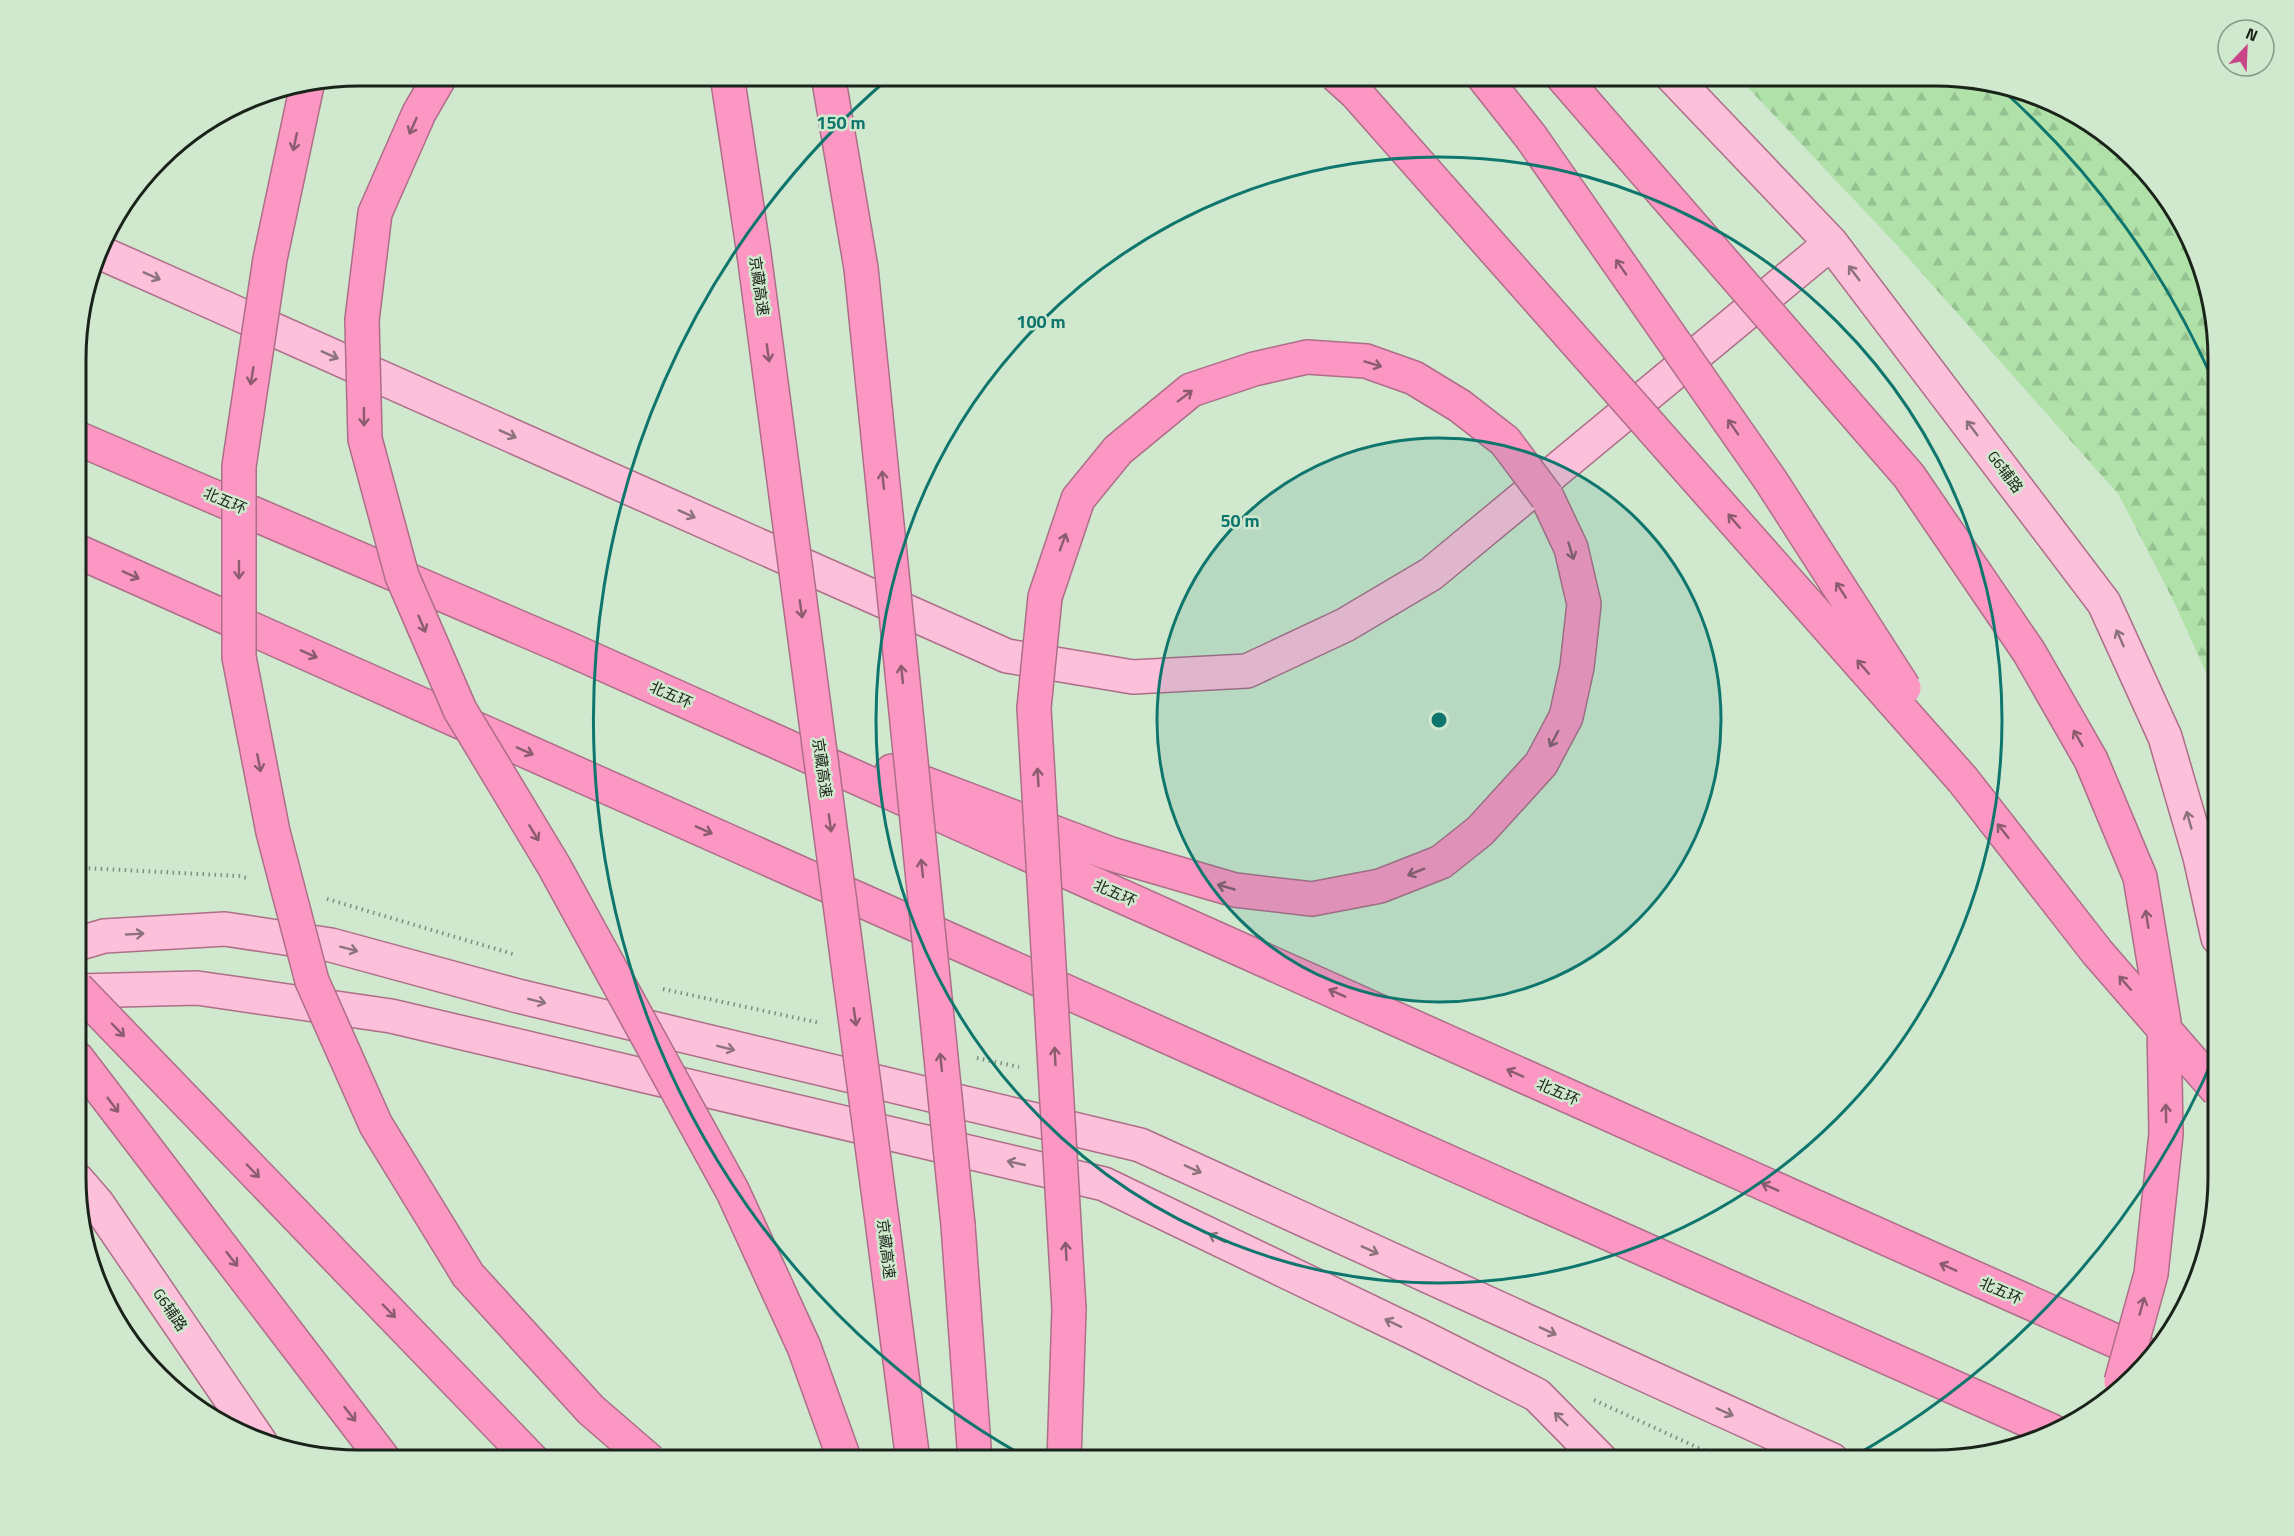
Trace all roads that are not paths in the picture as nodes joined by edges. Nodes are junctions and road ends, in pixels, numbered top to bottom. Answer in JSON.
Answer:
{"nodes":[{"id":1,"x":435,"y":86,"type":"edge"},
{"id":2,"x":729,"y":86,"type":"edge"},
{"id":3,"x":830,"y":86,"type":"edge"},
{"id":4,"x":1347,"y":86,"type":"edge"},
{"id":5,"x":1491,"y":86,"type":"edge"},
{"id":6,"x":1571,"y":86,"type":"edge"},
{"id":7,"x":1681,"y":86,"type":"edge"},
{"id":8,"x":306,"y":91,"type":"edge"},
{"id":9,"x":1831,"y":243,"type":"junction"},
{"id":10,"x":106,"y":255,"type":"edge"},
{"id":11,"x":86,"y":442,"type":"edge"},
{"id":12,"x":86,"y":555,"type":"edge"},
{"id":13,"x":567,"y":648,"type":"junction"},
{"id":14,"x":1963,"y":780,"type":"junction"},
{"id":15,"x":1041,"y":827,"type":"edge"},
{"id":16,"x":1041,"y":827,"type":"edge"},
{"id":17,"x":1041,"y":827,"type":"edge"},
{"id":18,"x":1041,"y":827,"type":"edge"},
{"id":19,"x":2208,"y":892,"type":"edge"},
{"id":20,"x":86,"y":941,"type":"edge"},
{"id":21,"x":86,"y":990,"type":"edge"},
{"id":22,"x":86,"y":999,"type":"edge"},
{"id":23,"x":86,"y":1070,"type":"edge"},
{"id":24,"x":2208,"y":1080,"type":"edge"},
{"id":25,"x":86,"y":1190,"type":"edge"},
{"id":26,"x":2144,"y":1354,"type":"edge"},
{"id":27,"x":2122,"y":1377,"type":"edge"},
{"id":28,"x":2042,"y":1426,"type":"edge"},
{"id":29,"x":251,"y":1428,"type":"edge"},
{"id":30,"x":377,"y":1450,"type":"edge"},
{"id":31,"x":522,"y":1450,"type":"edge"},
{"id":32,"x":637,"y":1450,"type":"edge"},
{"id":33,"x":841,"y":1450,"type":"edge"},
{"id":34,"x":912,"y":1450,"type":"edge"},
{"id":35,"x":974,"y":1450,"type":"edge"},
{"id":36,"x":1064,"y":1450,"type":"edge"},
{"id":37,"x":1591,"y":1450,"type":"edge"},
{"id":38,"x":1810,"y":1450,"type":"edge"}],
"edges":[{"from":1,"to":33,"type":"highway","one_way":true,"bridge":true},
{"from":2,"to":34,"type":"highway","name":"京藏高速","one_way":true,"bridge":true},
{"from":35,"to":3,"type":"highway","one_way":true,"bridge":true},
{"from":14,"to":4,"type":"highway","one_way":true,"bridge":true},
{"from":14,"to":5,"type":"highway","one_way":true,"bridge":true},
{"from":27,"to":6,"type":"highway","one_way":true,"bridge":true},
{"from":7,"to":9,"type":"main road","name":"G6辅路"},
{"from":8,"to":32,"type":"highway","one_way":true,"bridge":true},
{"from":10,"to":9,"type":"main road","one_way":true},
{"from":19,"to":9,"type":"main road","name":"G6辅路","one_way":true},
{"from":11,"to":13,"type":"highway","name":"北五环"},
{"from":12,"to":28,"type":"highway","one_way":true},
{"from":18,"to":13,"type":"highway","one_way":true,"bridge":true},
{"from":26,"to":13,"type":"highway","name":"北五环","one_way":true},
{"from":24,"to":14,"type":"highway","one_way":true,"bridge":true},
{"from":36,"to":15,"type":"highway","one_way":true,"bridge":true},
{"from":16,"to":17,"type":"highway","one_way":true,"bridge":true},
{"from":20,"to":38,"type":"main road","one_way":true},
{"from":37,"to":21,"type":"main road","one_way":true},
{"from":22,"to":31,"type":"highway","one_way":true,"bridge":true},
{"from":23,"to":30,"type":"highway","one_way":true},
{"from":25,"to":29,"type":"main road","name":"G6辅路"}]}
